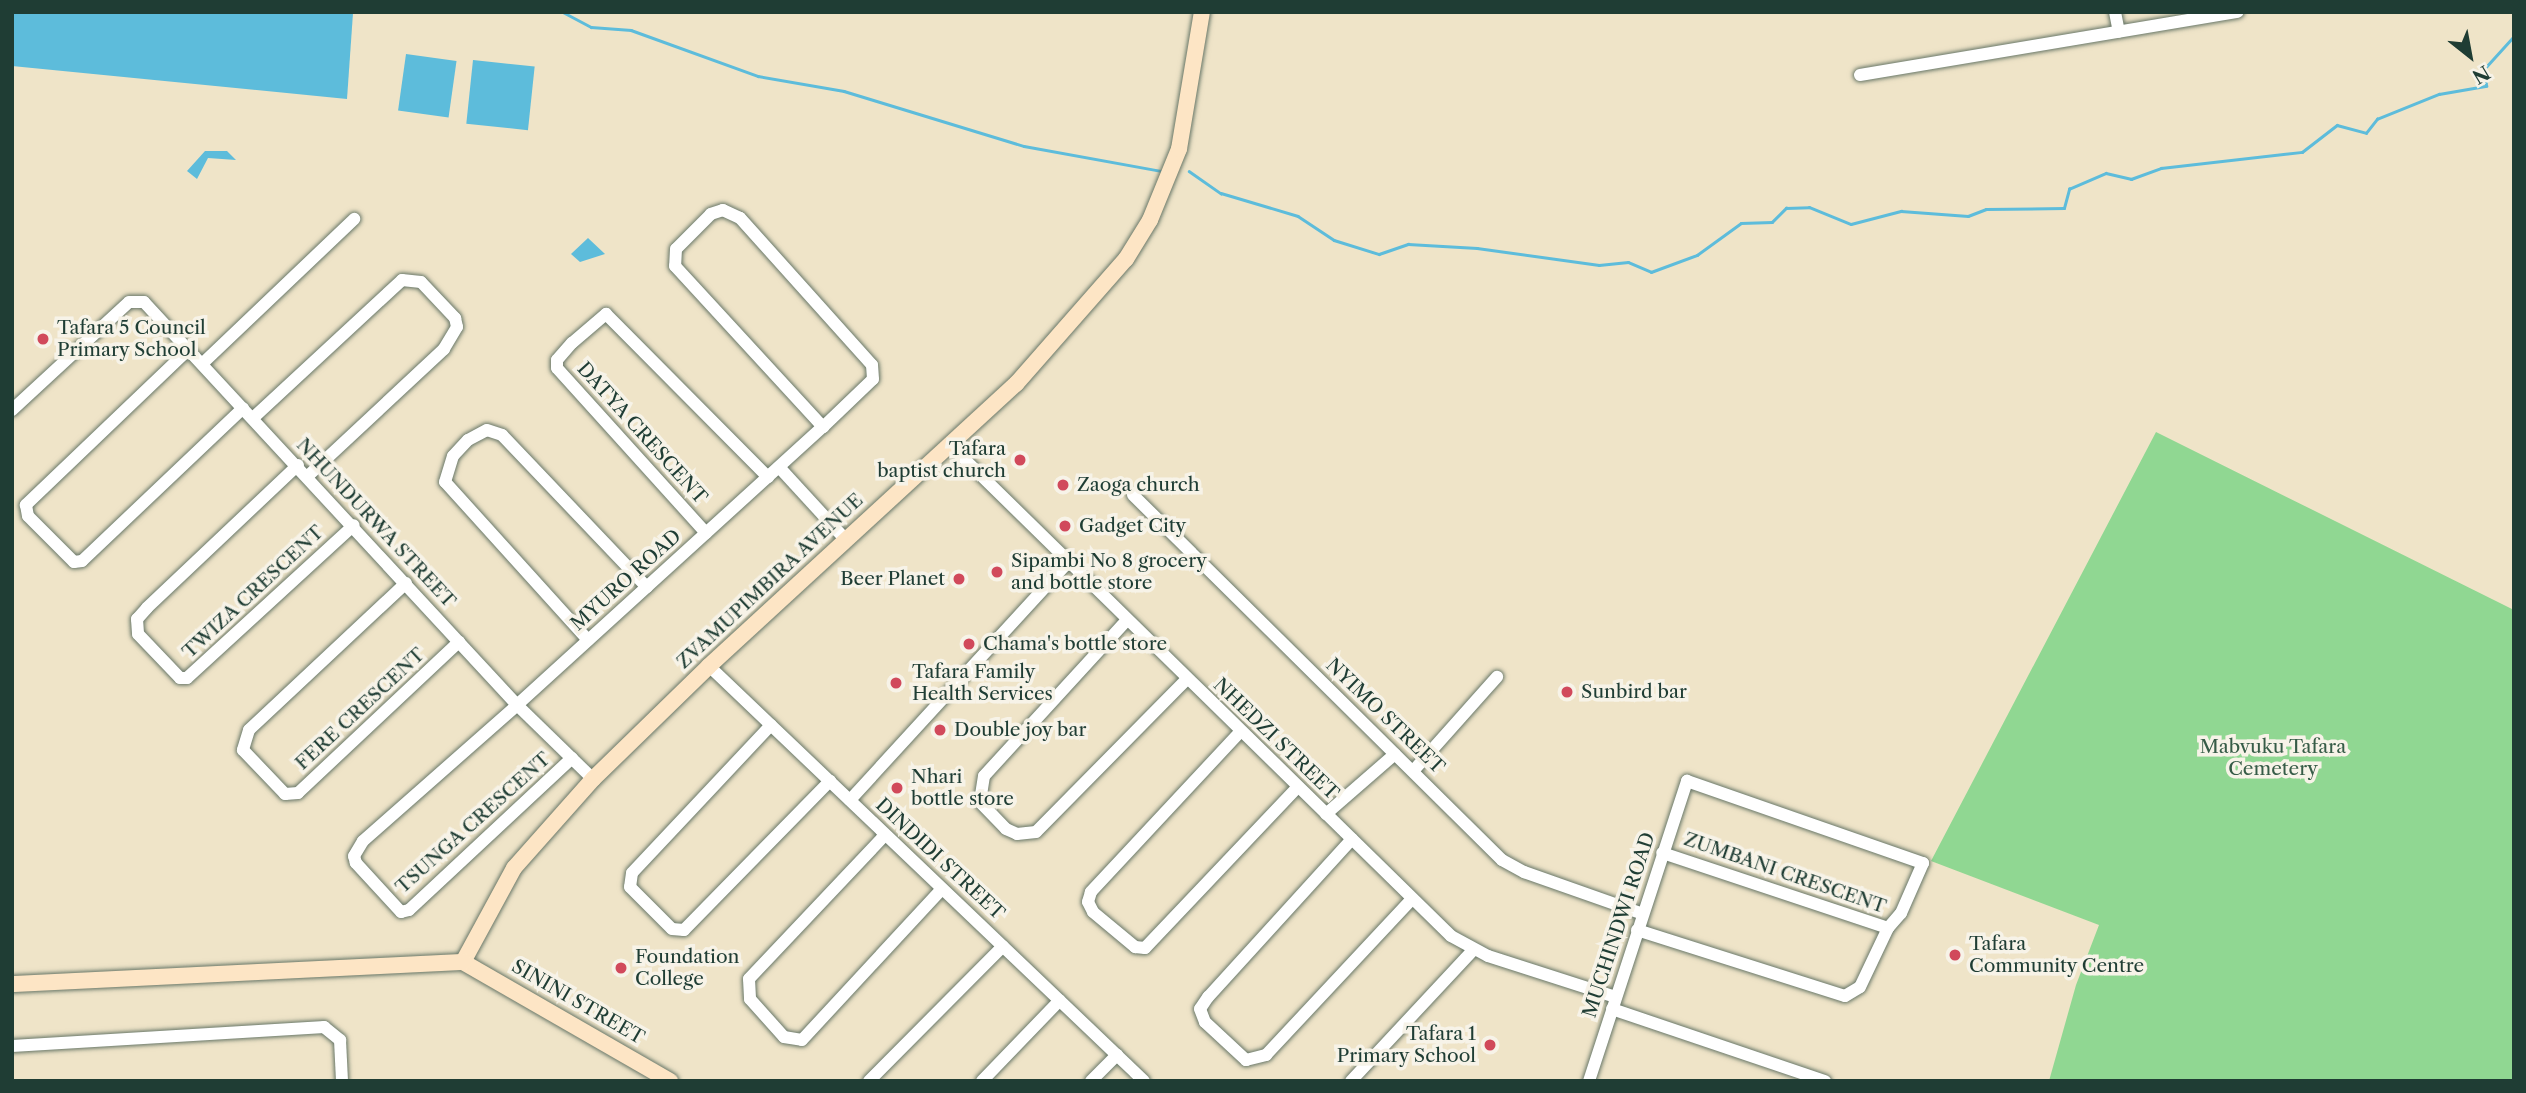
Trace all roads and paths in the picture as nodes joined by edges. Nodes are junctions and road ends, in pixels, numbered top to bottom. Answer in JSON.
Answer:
{"nodes":[{"id":1,"x":1202,"y":12,"type":"edge"},
{"id":2,"x":2115,"y":12,"type":"edge"},
{"id":3,"x":2238,"y":12,"type":"edge"},
{"id":4,"x":2119,"y":32,"type":"junction"},
{"id":5,"x":1860,"y":75,"type":"dead end"},
{"id":6,"x":354,"y":219,"type":"dead end"},
{"id":7,"x":190,"y":349,"type":"junction"},
{"id":8,"x":203,"y":363,"type":"junction"},
{"id":9,"x":243,"y":408,"type":"junction"},
{"id":10,"x":12,"y":410,"type":"edge"},
{"id":11,"x":253,"y":418,"type":"junction"},
{"id":12,"x":823,"y":427,"type":"junction"},
{"id":13,"x":950,"y":445,"type":"junction"},
{"id":14,"x":298,"y":465,"type":"junction"},
{"id":15,"x":779,"y":467,"type":"junction"},
{"id":16,"x":308,"y":476,"type":"junction"},
{"id":17,"x":768,"y":477,"type":"junction"},
{"id":18,"x":1133,"y":495,"type":"dead end"},
{"id":19,"x":354,"y":525,"type":"junction"},
{"id":20,"x":706,"y":533,"type":"junction"},
{"id":21,"x":846,"y":540,"type":"junction"},
{"id":22,"x":1067,"y":563,"type":"junction"},
{"id":23,"x":406,"y":583,"type":"junction"},
{"id":24,"x":647,"y":587,"type":"junction"},
{"id":25,"x":1126,"y":621,"type":"junction"},
{"id":26,"x":588,"y":640,"type":"junction"},
{"id":27,"x":459,"y":642,"type":"junction"},
{"id":28,"x":709,"y":666,"type":"junction"},
{"id":29,"x":1497,"y":677,"type":"dead end"},
{"id":30,"x":1187,"y":679,"type":"junction"},
{"id":31,"x":517,"y":705,"type":"junction"},
{"id":32,"x":771,"y":725,"type":"junction"},
{"id":33,"x":1240,"y":732,"type":"junction"},
{"id":34,"x":1395,"y":754,"type":"junction"},
{"id":35,"x":572,"y":758,"type":"junction"},
{"id":36,"x":1414,"y":770,"type":"junction"},
{"id":37,"x":593,"y":779,"type":"junction"},
{"id":38,"x":830,"y":781,"type":"junction"},
{"id":39,"x":1298,"y":787,"type":"junction"},
{"id":40,"x":849,"y":800,"type":"junction"},
{"id":41,"x":1326,"y":814,"type":"junction"},
{"id":42,"x":885,"y":835,"type":"junction"},
{"id":43,"x":1352,"y":839,"type":"junction"},
{"id":44,"x":1662,"y":853,"type":"junction"},
{"id":45,"x":942,"y":889,"type":"junction"},
{"id":46,"x":1411,"y":900,"type":"junction"},
{"id":47,"x":1643,"y":914,"type":"junction"},
{"id":48,"x":1888,"y":928,"type":"junction"},
{"id":49,"x":1637,"y":930,"type":"junction"},
{"id":50,"x":1003,"y":946,"type":"junction"},
{"id":51,"x":1473,"y":950,"type":"junction"},
{"id":52,"x":463,"y":962,"type":"junction"},
{"id":53,"x":12,"y":984,"type":"edge"},
{"id":54,"x":1060,"y":1000,"type":"junction"},
{"id":55,"x":1614,"y":1003,"type":"junction"},
{"id":56,"x":12,"y":1046,"type":"edge"},
{"id":57,"x":1117,"y":1055,"type":"junction"},
{"id":58,"x":342,"y":1081,"type":"edge"},
{"id":59,"x":670,"y":1081,"type":"edge"},
{"id":60,"x":869,"y":1081,"type":"edge"},
{"id":61,"x":982,"y":1081,"type":"edge"},
{"id":62,"x":1091,"y":1081,"type":"edge"},
{"id":63,"x":1144,"y":1081,"type":"edge"},
{"id":64,"x":1351,"y":1081,"type":"edge"},
{"id":65,"x":1589,"y":1081,"type":"edge"},
{"id":66,"x":1825,"y":1081,"type":"edge"}],
"edges":[{"from":1,"to":13,"type":"street","name":"ZVAMUPIMBIRA AVENUE"},
{"from":2,"to":4,"type":"street"},
{"from":3,"to":4,"type":"street"},
{"from":4,"to":5,"type":"street"},
{"from":6,"to":8,"type":"street"},
{"from":7,"to":8,"type":"street","name":"NHUNDURWA STREET"},
{"from":7,"to":9,"type":"street"},
{"from":7,"to":10,"type":"street","name":"NHUNDURWA STREET"},
{"from":8,"to":9,"type":"street","name":"NHUNDURWA STREET"},
{"from":9,"to":11,"type":"street","name":"NHUNDURWA STREET"},
{"from":11,"to":14,"type":"street","name":"NHUNDURWA STREET"},
{"from":11,"to":16,"type":"street"},
{"from":12,"to":12,"type":"street","name":"MYURO ROAD"},
{"from":12,"to":15,"type":"street","name":"MYURO ROAD"},
{"from":13,"to":21,"type":"street","name":"ZVAMUPIMBIRA AVENUE"},
{"from":13,"to":22,"type":"street","name":"NHEDZI STREET"},
{"from":14,"to":16,"type":"street","name":"NHUNDURWA STREET"},
{"from":14,"to":19,"type":"street","name":"TWIZA CRESCENT"},
{"from":15,"to":17,"type":"street","name":"MYURO ROAD"},
{"from":15,"to":21,"type":"street"},
{"from":16,"to":19,"type":"street","name":"NHUNDURWA STREET"},
{"from":17,"to":20,"type":"street","name":"MYURO ROAD"},
{"from":17,"to":20,"type":"street","name":"DATYA CRESCENT"},
{"from":18,"to":34,"type":"street","name":"NYIMO STREET"},
{"from":19,"to":23,"type":"street","name":"NHUNDURWA STREET"},
{"from":20,"to":24,"type":"street","name":"MYURO ROAD"},
{"from":21,"to":28,"type":"street","name":"ZVAMUPIMBIRA AVENUE"},
{"from":22,"to":25,"type":"street","name":"NHEDZI STREET"},
{"from":22,"to":40,"type":"street"},
{"from":23,"to":27,"type":"street","name":"NHUNDURWA STREET"},
{"from":23,"to":27,"type":"street","name":"FERE CRESCENT"},
{"from":24,"to":26,"type":"street","name":"MYURO ROAD"},
{"from":24,"to":26,"type":"street"},
{"from":25,"to":30,"type":"street","name":"NHEDZI STREET"},
{"from":25,"to":30,"type":"street"},
{"from":26,"to":31,"type":"street","name":"MYURO ROAD"},
{"from":27,"to":31,"type":"street","name":"NHUNDURWA STREET"},
{"from":28,"to":32,"type":"street","name":"DINDIDI STREET"},
{"from":28,"to":37,"type":"street","name":"ZVAMUPIMBIRA AVENUE"},
{"from":29,"to":36,"type":"street"},
{"from":30,"to":33,"type":"street","name":"NHEDZI STREET"},
{"from":31,"to":35,"type":"street","name":"NHUNDURWA STREET"},
{"from":31,"to":35,"type":"street","name":"TSUNGA CRESCENT"},
{"from":32,"to":38,"type":"street","name":"DINDIDI STREET"},
{"from":32,"to":38,"type":"street"},
{"from":33,"to":39,"type":"street","name":"NHEDZI STREET"},
{"from":33,"to":39,"type":"street"},
{"from":34,"to":36,"type":"street","name":"NYIMO STREET"},
{"from":34,"to":41,"type":"street"},
{"from":35,"to":37,"type":"street","name":"NHUNDURWA STREET"},
{"from":36,"to":47,"type":"street","name":"NYIMO STREET"},
{"from":37,"to":52,"type":"street","name":"ZVAMUPIMBIRA AVENUE"},
{"from":38,"to":40,"type":"street","name":"DINDIDI STREET"},
{"from":39,"to":41,"type":"street","name":"NHEDZI STREET"},
{"from":40,"to":42,"type":"street","name":"DINDIDI STREET"},
{"from":41,"to":43,"type":"street","name":"NHEDZI STREET"},
{"from":42,"to":45,"type":"street","name":"DINDIDI STREET"},
{"from":42,"to":45,"type":"street"},
{"from":43,"to":46,"type":"street","name":"NHEDZI STREET"},
{"from":43,"to":46,"type":"street"},
{"from":44,"to":47,"type":"street","name":"MUCHINDWI ROAD"},
{"from":44,"to":48,"type":"street","name":"ZUMBANI CRESCENT"},
{"from":44,"to":48,"type":"street","name":"MUCHINDWI ROAD"},
{"from":45,"to":50,"type":"street","name":"DINDIDI STREET"},
{"from":46,"to":51,"type":"street","name":"NHEDZI STREET"},
{"from":47,"to":49,"type":"street","name":"MUCHINDWI ROAD"},
{"from":48,"to":49,"type":"street","name":"ZUMBANI CRESCENT"},
{"from":49,"to":55,"type":"street","name":"MUCHINDWI ROAD"},
{"from":50,"to":54,"type":"street","name":"DINDIDI STREET"},
{"from":50,"to":60,"type":"street"},
{"from":51,"to":55,"type":"street","name":"NHEDZI STREET"},
{"from":51,"to":64,"type":"street"},
{"from":52,"to":53,"type":"street"},
{"from":52,"to":59,"type":"street","name":"SININI STREET"},
{"from":54,"to":57,"type":"street","name":"DINDIDI STREET"},
{"from":54,"to":61,"type":"street"},
{"from":55,"to":65,"type":"street","name":"MUCHINDWI ROAD"},
{"from":55,"to":66,"type":"street","name":"NHEDZI STREET"},
{"from":56,"to":58,"type":"street"},
{"from":57,"to":62,"type":"street"},
{"from":57,"to":63,"type":"street","name":"DINDIDI STREET"}]}
